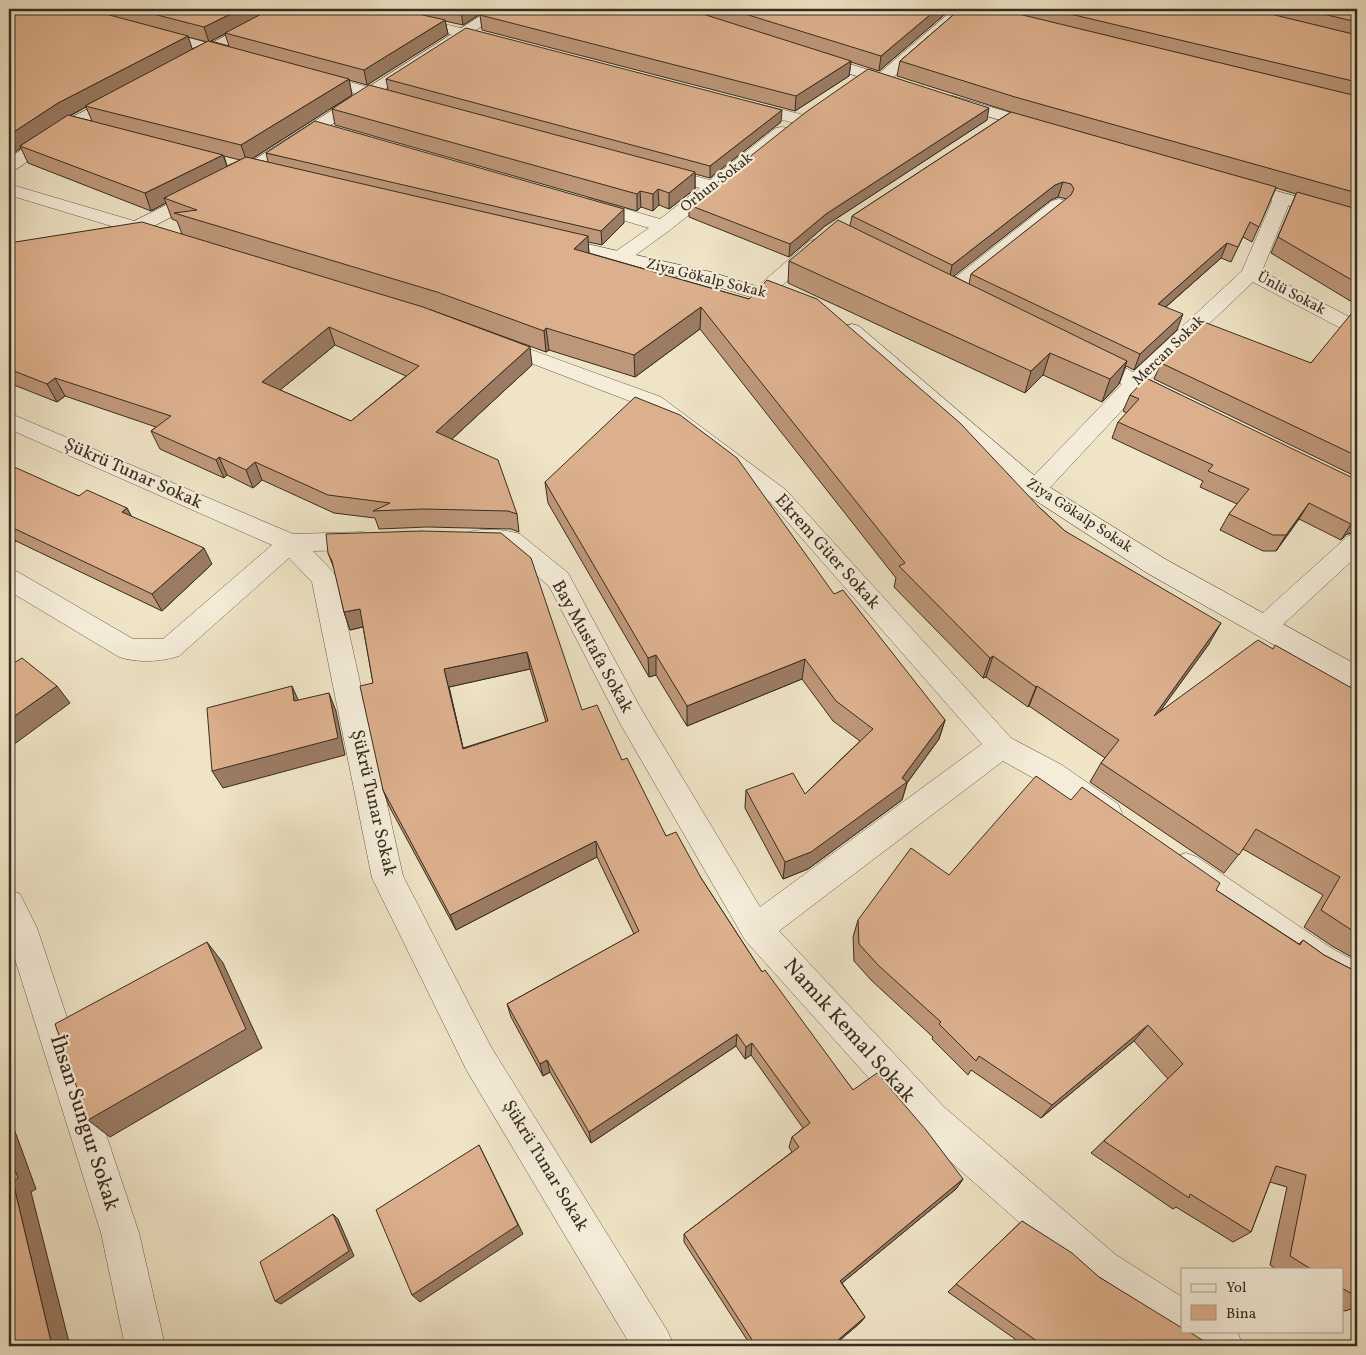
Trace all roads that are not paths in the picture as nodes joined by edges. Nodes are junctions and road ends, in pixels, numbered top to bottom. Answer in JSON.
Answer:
{"nodes":[{"id":1,"x":287,"y":9,"type":"edge"},
{"id":2,"x":364,"y":9,"type":"edge"},
{"id":3,"x":501,"y":9,"type":"edge"},
{"id":4,"x":962,"y":9,"type":"edge"},
{"id":5,"x":982,"y":14,"type":"edge"},
{"id":6,"x":138,"y":29,"type":"edge"},
{"id":7,"x":465,"y":32,"type":"junction"},
{"id":8,"x":512,"y":45,"type":"edge"},
{"id":9,"x":212,"y":49,"type":"junction"},
{"id":10,"x":800,"y":53,"type":"edge"},
{"id":11,"x":250,"y":59,"type":"edge"},
{"id":12,"x":177,"y":68,"type":"edge"},
{"id":13,"x":296,"y":72,"type":"edge"},
{"id":14,"x":874,"y":76,"type":"junction"},
{"id":15,"x":851,"y":84,"type":"edge"},
{"id":16,"x":910,"y":88,"type":"edge"},
{"id":17,"x":134,"y":91,"type":"edge"},
{"id":18,"x":371,"y":92,"type":"junction"},
{"id":19,"x":939,"y":97,"type":"edge"},
{"id":20,"x":731,"y":102,"type":"edge"},
{"id":21,"x":409,"y":103,"type":"edge"},
{"id":22,"x":813,"y":109,"type":"edge"},
{"id":23,"x":1005,"y":118,"type":"junction"},
{"id":24,"x":798,"y":119,"type":"junction"},
{"id":25,"x":72,"y":124,"type":"junction"},
{"id":26,"x":317,"y":127,"type":"junction"},
{"id":27,"x":989,"y":128,"type":"edge"},
{"id":28,"x":100,"y":131,"type":"edge"},
{"id":29,"x":1053,"y":132,"type":"edge"},
{"id":30,"x":336,"y":133,"type":"edge"},
{"id":31,"x":222,"y":163,"type":"edge"},
{"id":32,"x":9,"y":166,"type":"edge"},
{"id":33,"x":645,"y":168,"type":"edge"},
{"id":34,"x":250,"y":170,"type":"junction"},
{"id":35,"x":279,"y":177,"type":"edge"},
{"id":36,"x":1225,"y":182,"type":"edge"},
{"id":37,"x":712,"y":186,"type":"junction"},
{"id":38,"x":9,"y":189,"type":"edge"},
{"id":39,"x":570,"y":199,"type":"edge"},
{"id":40,"x":1282,"y":199,"type":"junction"},
{"id":41,"x":1059,"y":204,"type":"edge"},
{"id":42,"x":1357,"y":219,"type":"edge"},
{"id":43,"x":663,"y":226,"type":"junction"},
{"id":44,"x":135,"y":228,"type":"junction"},
{"id":45,"x":833,"y":232,"type":"edge"},
{"id":46,"x":89,"y":237,"type":"edge"},
{"id":47,"x":532,"y":237,"type":"edge"},
{"id":48,"x":180,"y":241,"type":"edge"},
{"id":49,"x":619,"y":258,"type":"junction"},
{"id":50,"x":1251,"y":273,"type":"junction"},
{"id":51,"x":950,"y":291,"type":"edge"},
{"id":52,"x":762,"y":292,"type":"junction"},
{"id":53,"x":808,"y":309,"type":"edge"},
{"id":54,"x":835,"y":320,"type":"edge"},
{"id":55,"x":1357,"y":329,"type":"edge"},
{"id":56,"x":470,"y":333,"type":"edge"},
{"id":57,"x":1074,"y":352,"type":"edge"},
{"id":58,"x":1136,"y":382,"type":"junction"},
{"id":59,"x":1189,"y":408,"type":"edge"},
{"id":60,"x":9,"y":420,"type":"edge"},
{"id":61,"x":1035,"y":489,"type":"junction"},
{"id":62,"x":446,"y":539,"type":"edge"},
{"id":63,"x":388,"y":540,"type":"edge"},
{"id":64,"x":1357,"y":542,"type":"edge"},
{"id":65,"x":290,"y":543,"type":"junction"},
{"id":66,"x":9,"y":579,"type":"edge"},
{"id":67,"x":1265,"y":626,"type":"junction"},
{"id":68,"x":1357,"y":678,"type":"edge"},
{"id":69,"x":1001,"y":746,"type":"junction"},
{"id":70,"x":1124,"y":825,"type":"edge"},
{"id":71,"x":1165,"y":853,"type":"edge"},
{"id":72,"x":9,"y":904,"type":"edge"},
{"id":73,"x":756,"y":929,"type":"junction"},
{"id":74,"x":1357,"y":979,"type":"edge"},
{"id":75,"x":1181,"y":1319,"type":"edge"},
{"id":76,"x":1202,"y":1332,"type":"edge"},
{"id":77,"x":145,"y":1346,"type":"edge"},
{"id":78,"x":654,"y":1346,"type":"edge"},
{"id":79,"x":1223,"y":1346,"type":"edge"}],
"edges":[{"from":1,"to":9,"type":"street"},
{"from":2,"to":7,"type":"street"},
{"from":3,"to":7,"type":"street"},
{"from":4,"to":5,"type":"street"},
{"from":4,"to":14,"type":"street"},
{"from":6,"to":9,"type":"street"},
{"from":7,"to":8,"type":"street"},
{"from":7,"to":18,"type":"street"},
{"from":9,"to":11,"type":"street"},
{"from":9,"to":12,"type":"street"},
{"from":10,"to":14,"type":"street"},
{"from":13,"to":18,"type":"street"},
{"from":14,"to":15,"type":"street"},
{"from":14,"to":16,"type":"street"},
{"from":17,"to":25,"type":"street"},
{"from":18,"to":21,"type":"street"},
{"from":18,"to":26,"type":"street"},
{"from":19,"to":23,"type":"street"},
{"from":20,"to":24,"type":"street"},
{"from":22,"to":24,"type":"street","name":"Orhun Sokak"},
{"from":23,"to":27,"type":"street"},
{"from":23,"to":29,"type":"street"},
{"from":24,"to":37,"type":"street","name":"Orhun Sokak"},
{"from":25,"to":28,"type":"street"},
{"from":25,"to":32,"type":"street"},
{"from":26,"to":30,"type":"street"},
{"from":26,"to":34,"type":"street"},
{"from":31,"to":34,"type":"street"},
{"from":33,"to":37,"type":"street"},
{"from":34,"to":35,"type":"street"},
{"from":34,"to":44,"type":"street"},
{"from":36,"to":40,"type":"street"},
{"from":37,"to":43,"type":"street","name":"Orhun Sokak"},
{"from":38,"to":44,"type":"street"},
{"from":39,"to":43,"type":"street"},
{"from":40,"to":42,"type":"street"},
{"from":40,"to":50,"type":"street","name":"Mercan Sokak"},
{"from":41,"to":51,"type":"street"},
{"from":43,"to":49,"type":"street","name":"Orhun Sokak"},
{"from":44,"to":46,"type":"street"},
{"from":44,"to":48,"type":"street"},
{"from":45,"to":52,"type":"street"},
{"from":47,"to":49,"type":"street","name":"Ziya Gökalp Sokak"},
{"from":49,"to":52,"type":"street","name":"Ziya Gökalp Sokak"},
{"from":50,"to":55,"type":"street","name":"Ünlü Sokak"},
{"from":50,"to":58,"type":"street","name":"Mercan Sokak"},
{"from":52,"to":53,"type":"street","name":"Ziya Gökalp Sokak"},
{"from":54,"to":61,"type":"street","name":"Ziya Gökalp Sokak"},
{"from":56,"to":69,"type":"street","name":"Ekrem Güer Sokak"},
{"from":57,"to":58,"type":"street"},
{"from":58,"to":59,"type":"street"},
{"from":58,"to":61,"type":"street","name":"Mercan Sokak"},
{"from":60,"to":65,"type":"street","name":"Şükrü Tunar Sokak"},
{"from":61,"to":67,"type":"street","name":"Ziya Gökalp Sokak"},
{"from":62,"to":73,"type":"street","name":"Bay Mustafa Sokak"},
{"from":63,"to":65,"type":"street"},
{"from":64,"to":67,"type":"street"},
{"from":65,"to":66,"type":"street"},
{"from":65,"to":78,"type":"street","name":"Şükrü Tunar Sokak"},
{"from":67,"to":68,"type":"street","name":"Ziya Gökalp Sokak"},
{"from":69,"to":70,"type":"street","name":"Ekrem Güer Sokak"},
{"from":69,"to":73,"type":"street"},
{"from":71,"to":74,"type":"street"},
{"from":72,"to":77,"type":"street","name":"İhsan Sungur Sokak"},
{"from":73,"to":75,"type":"street","name":"Namık Kemal Sokak"},
{"from":76,"to":79,"type":"street"}]}
